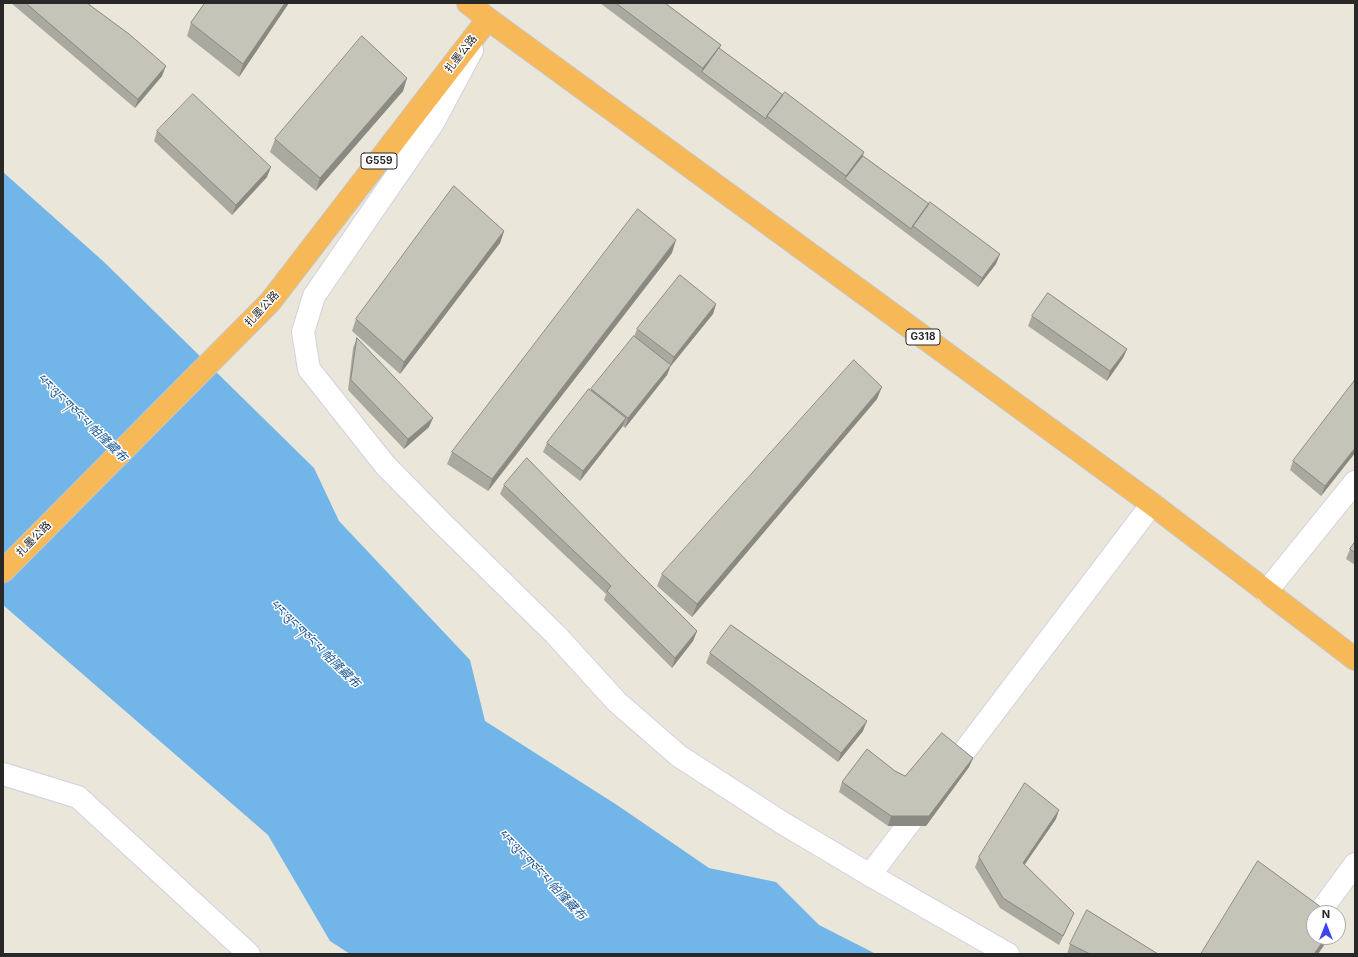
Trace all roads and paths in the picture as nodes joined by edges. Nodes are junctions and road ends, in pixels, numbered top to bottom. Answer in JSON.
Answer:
{"nodes":[{"id":1,"x":468,"y":3,"type":"edge"},
{"id":2,"x":488,"y":19,"type":"junction"},
{"id":3,"x":1355,"y":482,"type":"edge"},
{"id":4,"x":1152,"y":504,"type":"junction"},
{"id":5,"x":3,"y":571,"type":"edge"},
{"id":6,"x":1266,"y":592,"type":"junction"},
{"id":7,"x":1355,"y":659,"type":"edge"},
{"id":8,"x":3,"y":774,"type":"edge"},
{"id":9,"x":1355,"y":864,"type":"edge"},
{"id":10,"x":870,"y":875,"type":"junction"},
{"id":11,"x":1325,"y":905,"type":"edge"},
{"id":12,"x":249,"y":954,"type":"edge"},
{"id":13,"x":1008,"y":954,"type":"edge"}],
"edges":[{"from":1,"to":2,"type":"highway","number":"G318"},
{"from":2,"to":4,"type":"highway","number":"G318"},
{"from":2,"to":5,"type":"highway","name":"扎墨公路","number":"G559"},
{"from":2,"to":10,"type":"street"},
{"from":3,"to":6,"type":"street"},
{"from":4,"to":6,"type":"highway","number":"G318"},
{"from":4,"to":10,"type":"street"},
{"from":6,"to":7,"type":"highway","number":"G318"},
{"from":8,"to":12,"type":"street"},
{"from":9,"to":11,"type":"street"},
{"from":10,"to":13,"type":"street"}]}
